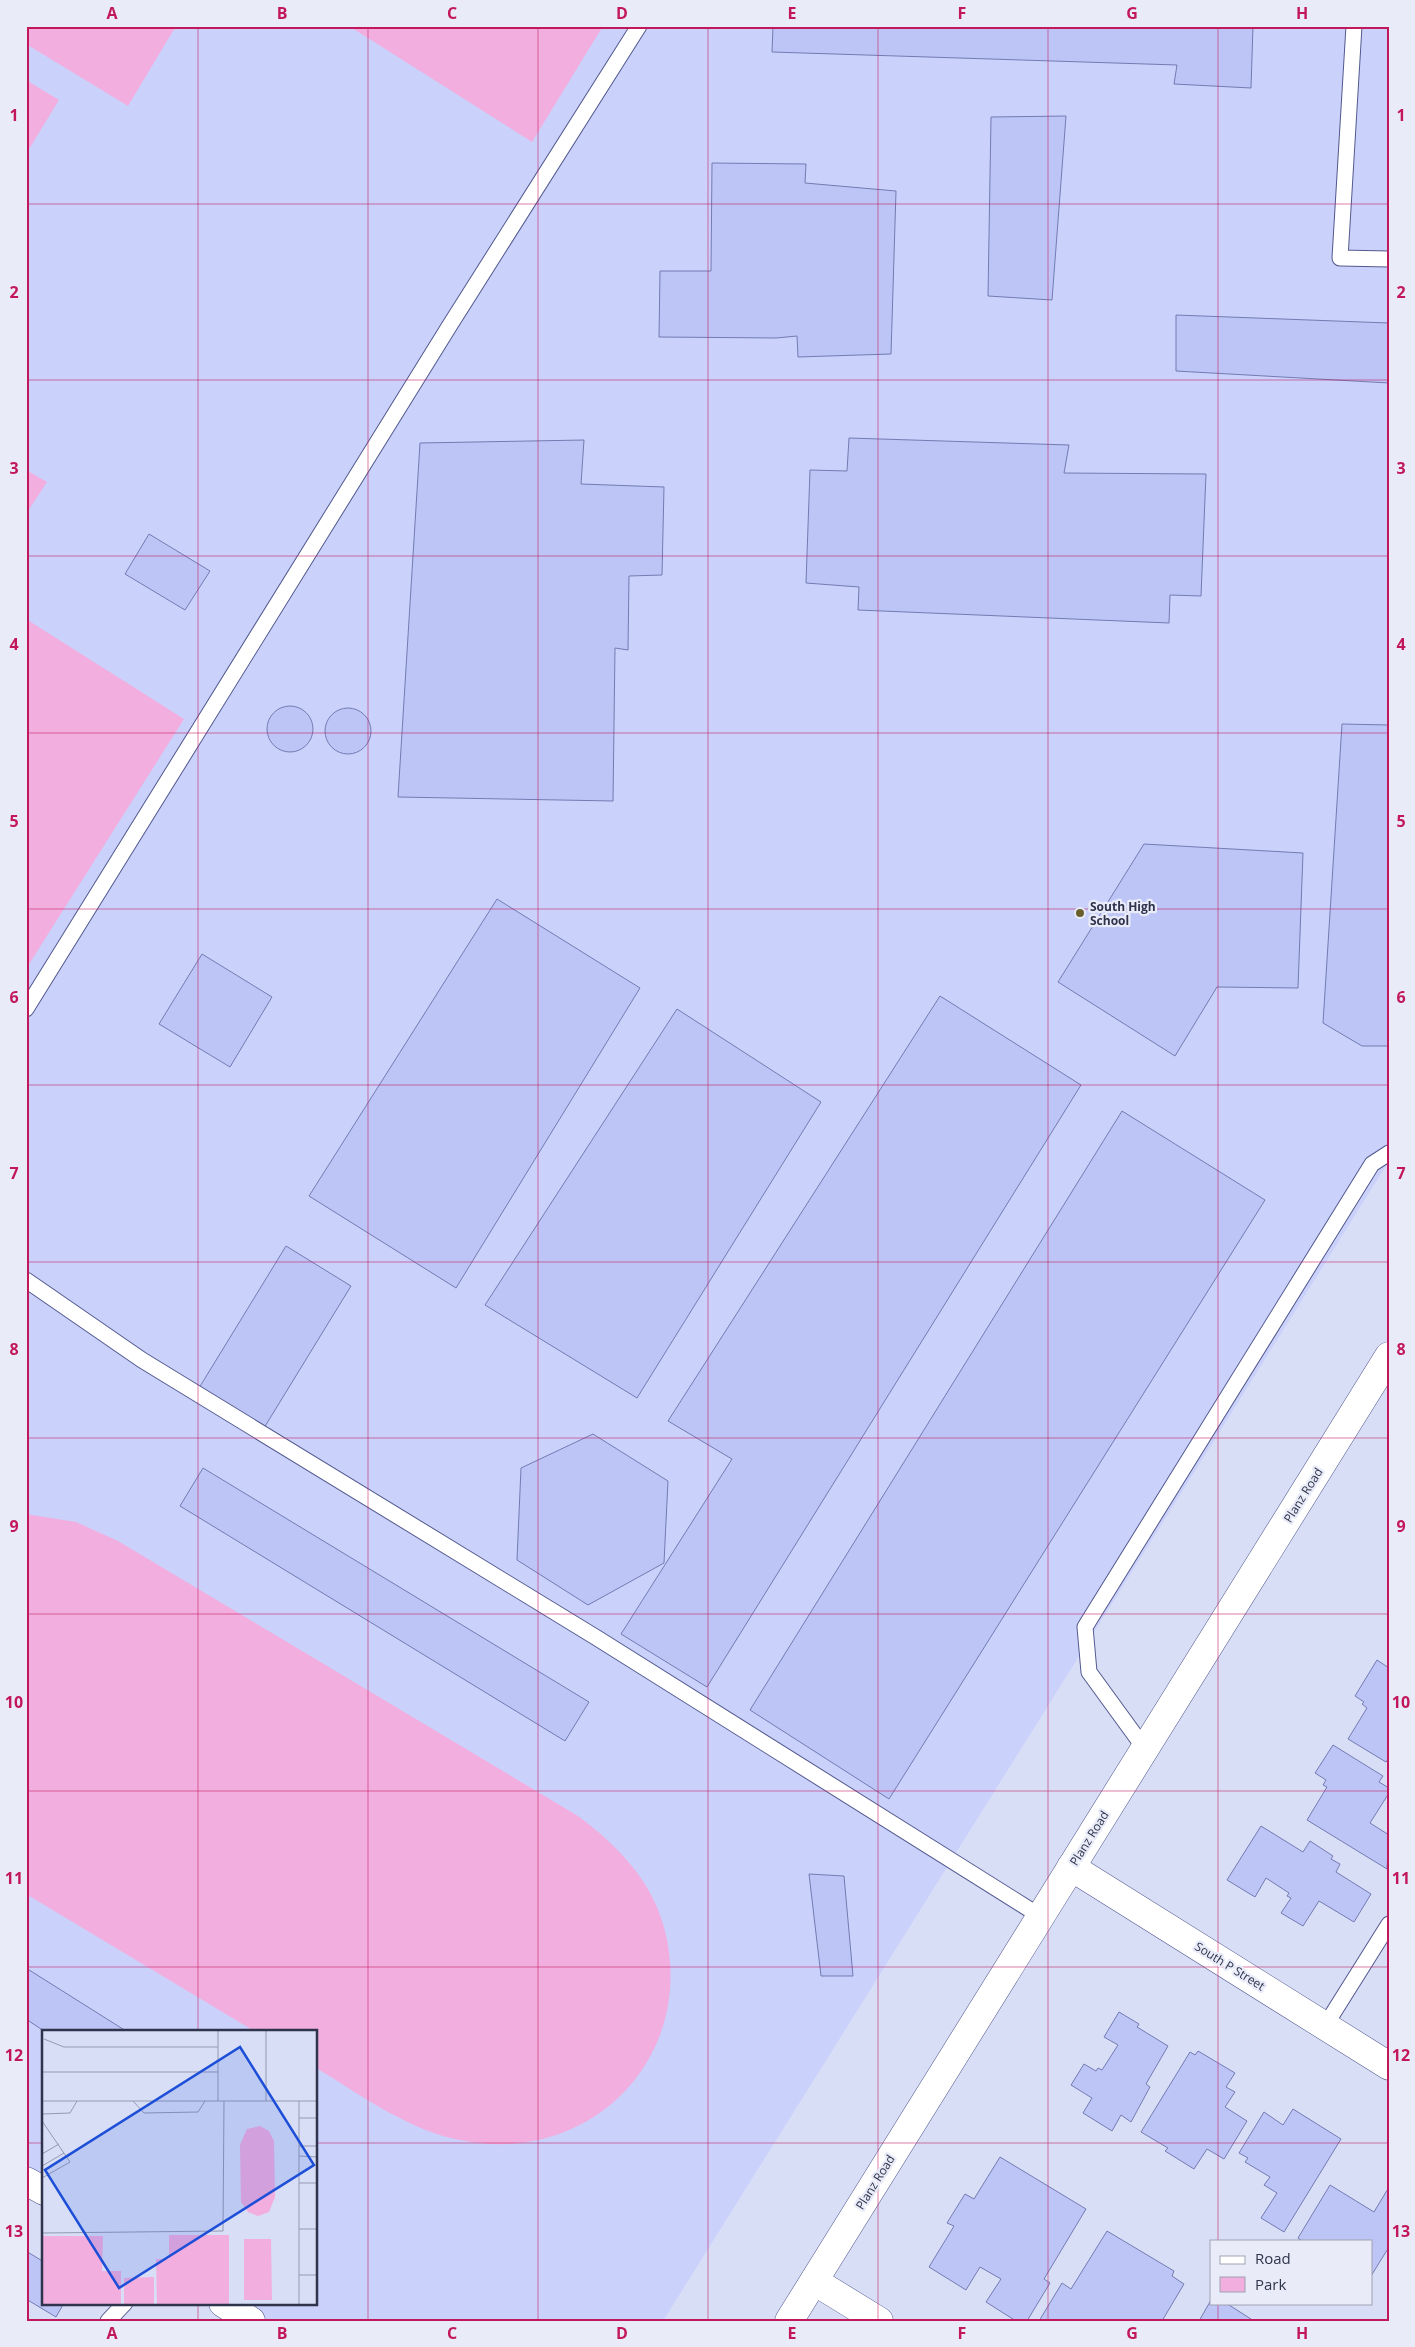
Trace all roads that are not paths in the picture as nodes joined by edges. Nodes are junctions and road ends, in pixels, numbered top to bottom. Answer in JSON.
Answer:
{"nodes":[{"id":1,"x":639,"y":26,"type":"edge"},
{"id":2,"x":1354,"y":26,"type":"edge"},
{"id":3,"x":1389,"y":259,"type":"edge"},
{"id":4,"x":26,"y":1009,"type":"edge"},
{"id":5,"x":1389,"y":1153,"type":"edge"},
{"id":6,"x":26,"y":1280,"type":"edge"},
{"id":7,"x":1389,"y":1356,"type":"edge"},
{"id":8,"x":1145,"y":1748,"type":"junction"},
{"id":9,"x":1071,"y":1867,"type":"junction"},
{"id":10,"x":1040,"y":1916,"type":"junction"},
{"id":11,"x":1389,"y":1924,"type":"edge"},
{"id":12,"x":1325,"y":2026,"type":"junction"},
{"id":13,"x":1389,"y":2066,"type":"edge"},
{"id":14,"x":26,"y":2180,"type":"edge"},
{"id":15,"x":42,"y":2191,"type":"edge"},
{"id":16,"x":814,"y":2280,"type":"junction"},
{"id":17,"x":124,"y":2304,"type":"edge"},
{"id":18,"x":224,"y":2304,"type":"edge"},
{"id":19,"x":247,"y":2320,"type":"edge"},
{"id":20,"x":108,"y":2321,"type":"edge"},
{"id":21,"x":789,"y":2321,"type":"edge"},
{"id":22,"x":879,"y":2321,"type":"edge"}],
"edges":[{"from":1,"to":4,"type":"lane"},
{"from":2,"to":3,"type":"lane"},
{"from":5,"to":8,"type":"lane"},
{"from":6,"to":10,"type":"lane"},
{"from":7,"to":8,"type":"street","name":"Planz Road"},
{"from":8,"to":9,"type":"street","name":"Planz Road"},
{"from":9,"to":10,"type":"street","name":"Planz Road"},
{"from":9,"to":12,"type":"street","name":"South P Street"},
{"from":10,"to":16,"type":"street","name":"Planz Road"},
{"from":11,"to":12,"type":"lane"},
{"from":12,"to":13,"type":"street","name":"South P Street"},
{"from":14,"to":15,"type":"street"},
{"from":16,"to":21,"type":"street","name":"Planz Road"},
{"from":16,"to":22,"type":"street"},
{"from":17,"to":20,"type":"lane"},
{"from":18,"to":19,"type":"street"}]}
